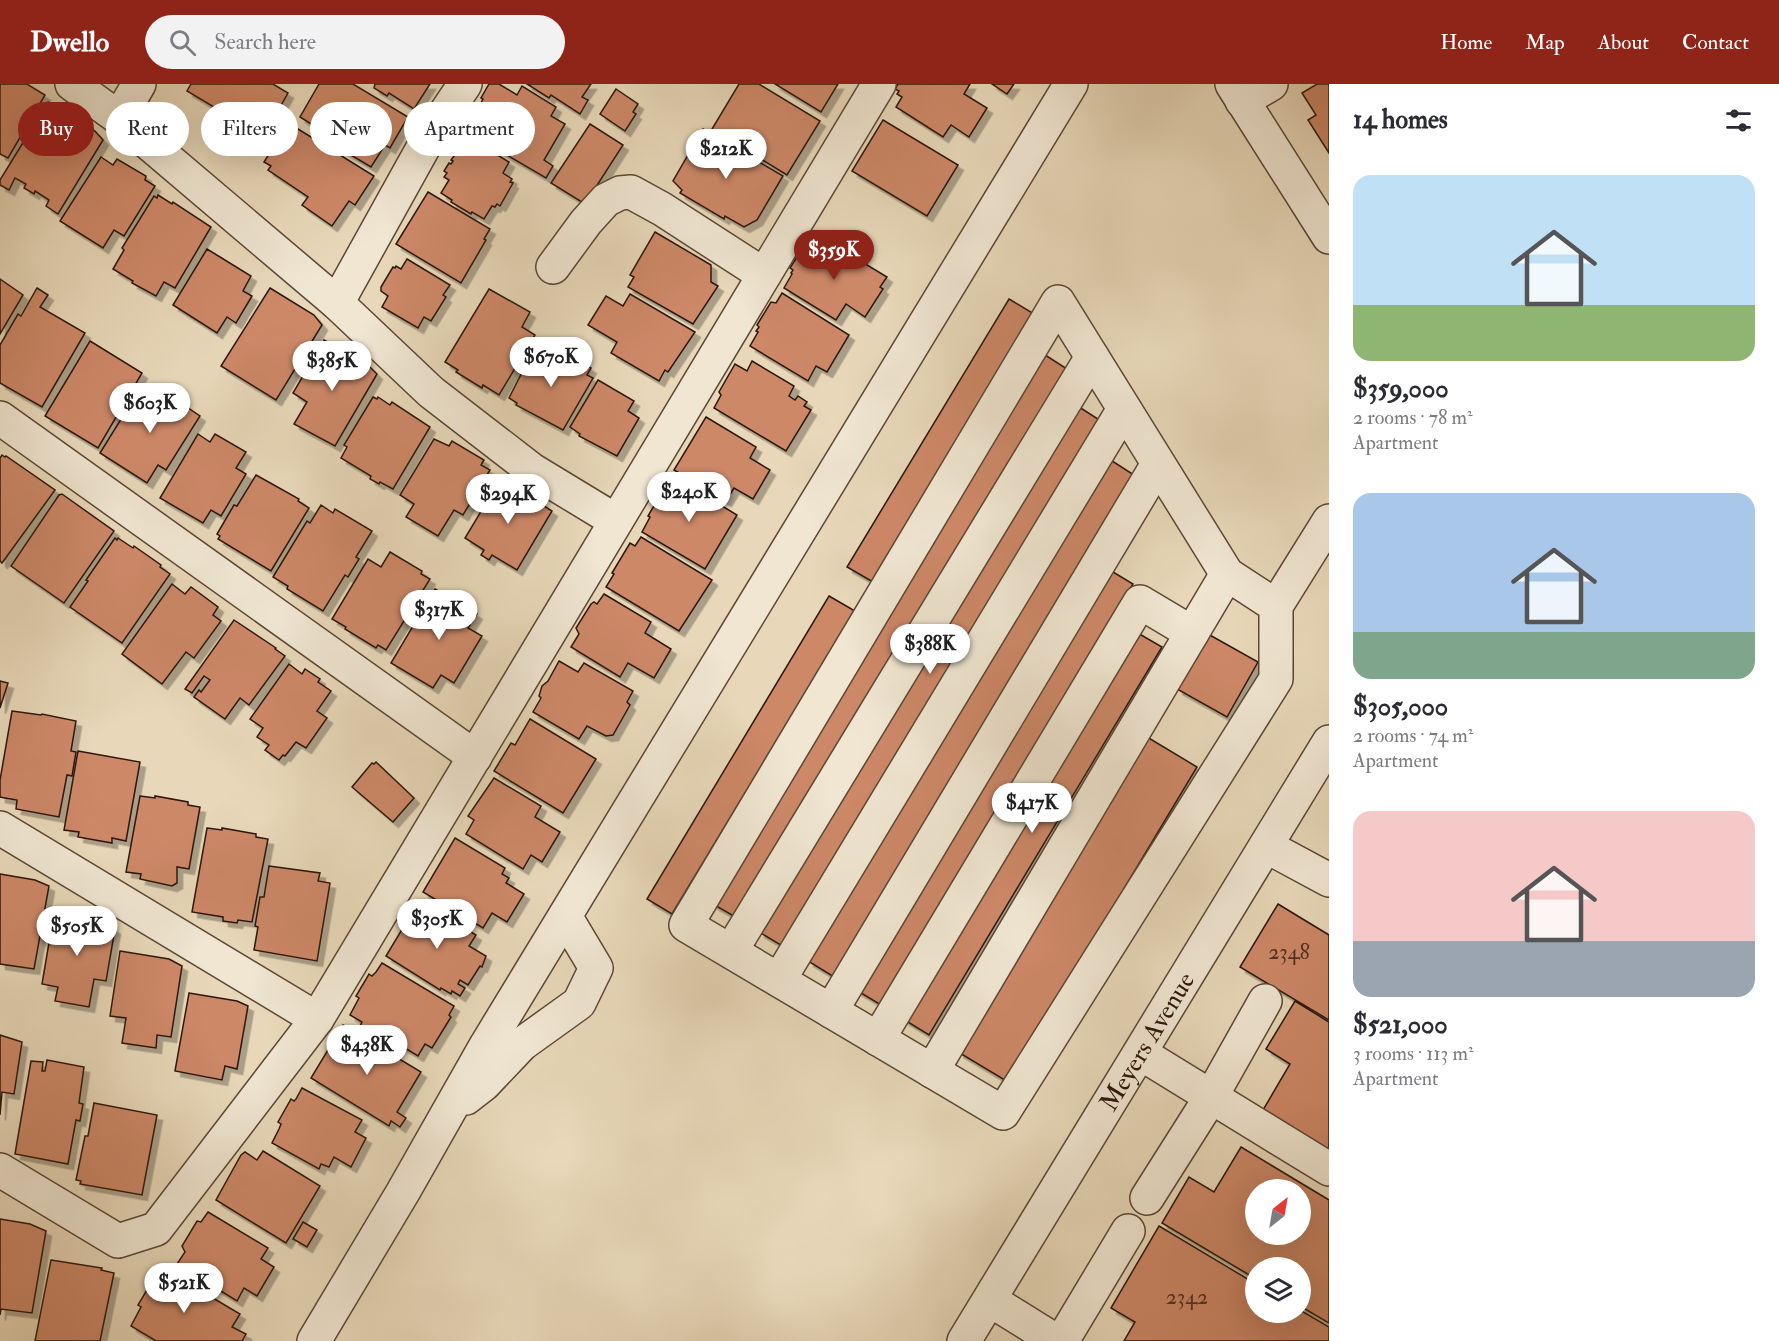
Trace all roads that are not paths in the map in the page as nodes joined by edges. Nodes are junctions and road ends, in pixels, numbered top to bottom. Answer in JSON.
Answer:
{"nodes":[{"id":1,"x":72,"y":84,"type":"edge"},
{"id":2,"x":139,"y":84,"type":"edge"},
{"id":3,"x":465,"y":84,"type":"edge"},
{"id":4,"x":879,"y":84,"type":"edge"},
{"id":5,"x":1071,"y":84,"type":"edge"},
{"id":6,"x":1271,"y":84,"type":"edge"},
{"id":7,"x":1237,"y":92,"type":"edge"},
{"id":8,"x":128,"y":102,"type":"edge"},
{"id":9,"x":106,"y":109,"type":"edge"},
{"id":10,"x":164,"y":156,"type":"edge"},
{"id":11,"x":1329,"y":237,"type":"edge"},
{"id":12,"x":553,"y":267,"type":"dead end"},
{"id":13,"x":764,"y":275,"type":"junction"},
{"id":14,"x":337,"y":303,"type":"junction"},
{"id":15,"x":1092,"y":357,"type":"junction"},
{"id":16,"x":1124,"y":409,"type":"junction"},
{"id":17,"x":0,"y":418,"type":"edge"},
{"id":18,"x":1158,"y":464,"type":"junction"},
{"id":19,"x":616,"y":521,"type":"junction"},
{"id":20,"x":1329,"y":521,"type":"edge"},
{"id":21,"x":1227,"y":574,"type":"junction"},
{"id":22,"x":1276,"y":606,"type":"junction"},
{"id":23,"x":1192,"y":633,"type":"junction"},
{"id":24,"x":1329,"y":742,"type":"edge"},
{"id":25,"x":475,"y":756,"type":"junction"},
{"id":26,"x":0,"y":828,"type":"edge"},
{"id":27,"x":1266,"y":846,"type":"junction"},
{"id":28,"x":1329,"y":880,"type":"edge"},
{"id":29,"x":565,"y":916,"type":"junction"},
{"id":30,"x":731,"y":951,"type":"junction"},
{"id":31,"x":779,"y":980,"type":"junction"},
{"id":32,"x":517,"y":994,"type":"junction"},
{"id":33,"x":1265,"y":1001,"type":"dead end"},
{"id":34,"x":831,"y":1011,"type":"junction"},
{"id":35,"x":317,"y":1019,"type":"junction"},
{"id":36,"x":553,"y":1021,"type":"junction"},
{"id":37,"x":878,"y":1039,"type":"junction"},
{"id":38,"x":1140,"y":1053,"type":"junction"},
{"id":39,"x":932,"y":1071,"type":"junction"},
{"id":40,"x":1211,"y":1097,"type":"junction"},
{"id":41,"x":448,"y":1112,"type":"junction"},
{"id":42,"x":1329,"y":1169,"type":"edge"},
{"id":43,"x":0,"y":1170,"type":"edge"},
{"id":44,"x":1147,"y":1198,"type":"dead end"},
{"id":45,"x":1128,"y":1231,"type":"dead end"},
{"id":46,"x":990,"y":1300,"type":"junction"},
{"id":47,"x":314,"y":1341,"type":"edge"},
{"id":48,"x":964,"y":1341,"type":"edge"},
{"id":49,"x":1056,"y":1341,"type":"edge"},
{"id":50,"x":1062,"y":1341,"type":"edge"}],
"edges":[{"from":1,"to":9,"type":"street"},
{"from":2,"to":8,"type":"street"},
{"from":3,"to":14,"type":"street"},
{"from":4,"to":13,"type":"street"},
{"from":5,"to":29,"type":"street"},
{"from":6,"to":7,"type":"street"},
{"from":7,"to":11,"type":"street"},
{"from":10,"to":14,"type":"street"},
{"from":12,"to":13,"type":"street"},
{"from":13,"to":19,"type":"street"},
{"from":14,"to":19,"type":"street"},
{"from":15,"to":16,"type":"street"},
{"from":15,"to":30,"type":"street"},
{"from":15,"to":30,"type":"street"},
{"from":16,"to":18,"type":"street"},
{"from":16,"to":31,"type":"street"},
{"from":17,"to":25,"type":"street"},
{"from":18,"to":21,"type":"street"},
{"from":18,"to":34,"type":"street"},
{"from":19,"to":25,"type":"street"},
{"from":20,"to":22,"type":"street"},
{"from":21,"to":22,"type":"street"},
{"from":21,"to":23,"type":"street"},
{"from":22,"to":39,"type":"street"},
{"from":23,"to":37,"type":"street"},
{"from":23,"to":39,"type":"street"},
{"from":24,"to":27,"type":"street","name":"Meyers Avenue"},
{"from":25,"to":35,"type":"street"},
{"from":26,"to":35,"type":"street"},
{"from":27,"to":28,"type":"street"},
{"from":27,"to":38,"type":"street","name":"Meyers Avenue"},
{"from":29,"to":32,"type":"street"},
{"from":29,"to":36,"type":"street"},
{"from":30,"to":31,"type":"street"},
{"from":31,"to":34,"type":"street"},
{"from":32,"to":36,"type":"street"},
{"from":32,"to":41,"type":"street"},
{"from":33,"to":40,"type":"street"},
{"from":34,"to":37,"type":"street"},
{"from":35,"to":43,"type":"street"},
{"from":36,"to":41,"type":"street"},
{"from":37,"to":39,"type":"street"},
{"from":38,"to":40,"type":"street"},
{"from":38,"to":46,"type":"street","name":"Meyers Avenue"},
{"from":40,"to":42,"type":"street"},
{"from":40,"to":44,"type":"street"},
{"from":41,"to":47,"type":"street"},
{"from":45,"to":50,"type":"street"},
{"from":46,"to":48,"type":"street","name":"Meyers Avenue"},
{"from":46,"to":49,"type":"street"}]}
